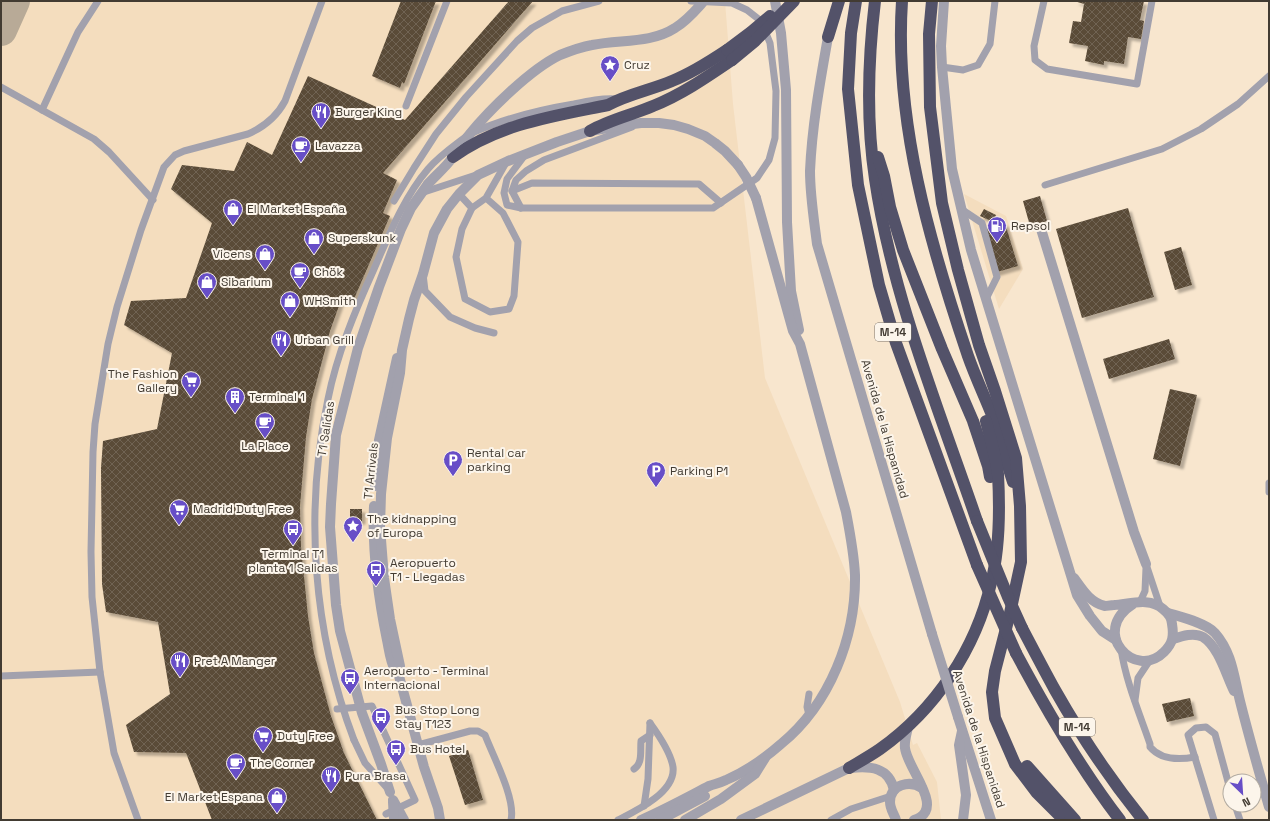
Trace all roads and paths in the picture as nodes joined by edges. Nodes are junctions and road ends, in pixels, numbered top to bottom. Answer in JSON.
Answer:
{"nodes":[{"id":1,"x":98,"y":1,"type":"edge"},
{"id":2,"x":322,"y":1,"type":"edge"},
{"id":3,"x":447,"y":1,"type":"edge"},
{"id":4,"x":599,"y":1,"type":"edge"},
{"id":5,"x":690,"y":1,"type":"edge"},
{"id":6,"x":703,"y":1,"type":"edge"},
{"id":7,"x":775,"y":1,"type":"edge"},
{"id":8,"x":784,"y":1,"type":"edge"},
{"id":9,"x":794,"y":1,"type":"edge"},
{"id":10,"x":839,"y":1,"type":"edge"},
{"id":11,"x":856,"y":1,"type":"edge"},
{"id":12,"x":875,"y":1,"type":"edge"},
{"id":13,"x":902,"y":1,"type":"edge"},
{"id":14,"x":932,"y":1,"type":"edge"},
{"id":15,"x":944,"y":1,"type":"edge"},
{"id":16,"x":948,"y":1,"type":"edge"},
{"id":17,"x":995,"y":1,"type":"edge"},
{"id":18,"x":1044,"y":1,"type":"edge"},
{"id":19,"x":1152,"y":1,"type":"edge"},
{"id":20,"x":828,"y":37,"type":"joint"},
{"id":21,"x":941,"y":46,"type":"junction"},
{"id":22,"x":729,"y":55,"type":"junction"},
{"id":23,"x":942,"y":67,"type":"junction"},
{"id":24,"x":1269,"y":76,"type":"edge"},
{"id":25,"x":1,"y":87,"type":"edge"},
{"id":26,"x":619,"y":99,"type":"junction"},
{"id":27,"x":406,"y":106,"type":"dead end"},
{"id":28,"x":42,"y":110,"type":"junction"},
{"id":29,"x":642,"y":123,"type":"junction"},
{"id":30,"x":590,"y":131,"type":"junction"},
{"id":31,"x":468,"y":135,"type":"junction"},
{"id":32,"x":871,"y":137,"type":"junction"},
{"id":33,"x":525,"y":154,"type":"junction"},
{"id":34,"x":453,"y":158,"type":"junction"},
{"id":35,"x":508,"y":161,"type":"junction"},
{"id":36,"x":478,"y":175,"type":"junction"},
{"id":37,"x":1045,"y":186,"type":"dead end"},
{"id":38,"x":512,"y":191,"type":"junction"},
{"id":39,"x":459,"y":194,"type":"junction"},
{"id":40,"x":486,"y":198,"type":"junction"},
{"id":41,"x":153,"y":200,"type":"junction"},
{"id":42,"x":721,"y":203,"type":"junction"},
{"id":43,"x":472,"y":208,"type":"junction"},
{"id":44,"x":521,"y":208,"type":"junction"},
{"id":45,"x":962,"y":209,"type":"junction"},
{"id":46,"x":1041,"y":229,"type":"dead end"},
{"id":47,"x":423,"y":274,"type":"junction"},
{"id":48,"x":986,"y":299,"type":"junction"},
{"id":49,"x":494,"y":333,"type":"dead end"},
{"id":50,"x":800,"y":344,"type":"junction"},
{"id":51,"x":969,"y":358,"type":"junction"},
{"id":52,"x":1269,"y":483,"type":"edge"},
{"id":53,"x":1269,"y":492,"type":"edge"},
{"id":54,"x":1020,"y":506,"type":"junction"},
{"id":55,"x":999,"y":517,"type":"junction"},
{"id":56,"x":1146,"y":564,"type":"junction"},
{"id":57,"x":1069,"y":571,"type":"junction"},
{"id":58,"x":1136,"y":603,"type":"junction"},
{"id":59,"x":1164,"y":609,"type":"junction"},
{"id":60,"x":1173,"y":639,"type":"junction"},
{"id":61,"x":1118,"y":645,"type":"junction"},
{"id":62,"x":1150,"y":660,"type":"junction"},
{"id":63,"x":100,"y":672,"type":"junction"},
{"id":64,"x":1,"y":676,"type":"edge"},
{"id":65,"x":809,"y":694,"type":"dead end"},
{"id":66,"x":1239,"y":700,"type":"junction"},
{"id":67,"x":1135,"y":702,"type":"junction"},
{"id":68,"x":338,"y":709,"type":"dead end"},
{"id":69,"x":808,"y":715,"type":"junction"},
{"id":70,"x":908,"y":727,"type":"junction"},
{"id":71,"x":962,"y":731,"type":"junction"},
{"id":72,"x":650,"y":735,"type":"junction"},
{"id":73,"x":418,"y":745,"type":"junction"},
{"id":74,"x":1008,"y":745,"type":"junction"},
{"id":75,"x":766,"y":756,"type":"junction"},
{"id":76,"x":1195,"y":757,"type":"junction"},
{"id":77,"x":849,"y":768,"type":"junction"},
{"id":78,"x":634,"y":769,"type":"dead end"},
{"id":79,"x":1226,"y":773,"type":"edge"},
{"id":80,"x":726,"y":780,"type":"junction"},
{"id":81,"x":922,"y":788,"type":"junction"},
{"id":82,"x":893,"y":793,"type":"junction"},
{"id":83,"x":1037,"y":793,"type":"junction"},
{"id":84,"x":392,"y":796,"type":"junction"},
{"id":85,"x":644,"y":806,"type":"junction"},
{"id":86,"x":1269,"y":807,"type":"edge"},
{"id":87,"x":926,"y":810,"type":"junction"},
{"id":88,"x":758,"y":812,"type":"junction"},
{"id":89,"x":390,"y":817,"type":"edge"},
{"id":90,"x":895,"y":817,"type":"edge"},
{"id":91,"x":138,"y":820,"type":"edge"},
{"id":92,"x":404,"y":820,"type":"edge"},
{"id":93,"x":440,"y":820,"type":"edge"},
{"id":94,"x":511,"y":820,"type":"edge"},
{"id":95,"x":618,"y":820,"type":"edge"},
{"id":96,"x":641,"y":820,"type":"edge"},
{"id":97,"x":660,"y":820,"type":"edge"},
{"id":98,"x":685,"y":820,"type":"edge"},
{"id":99,"x":741,"y":820,"type":"edge"},
{"id":100,"x":749,"y":820,"type":"edge"},
{"id":101,"x":830,"y":820,"type":"edge"},
{"id":102,"x":904,"y":820,"type":"edge"},
{"id":103,"x":914,"y":820,"type":"edge"},
{"id":104,"x":924,"y":820,"type":"edge"},
{"id":105,"x":964,"y":820,"type":"edge"},
{"id":106,"x":991,"y":820,"type":"edge"},
{"id":107,"x":1053,"y":820,"type":"edge"},
{"id":108,"x":1064,"y":820,"type":"edge"},
{"id":109,"x":1075,"y":820,"type":"edge"},
{"id":110,"x":1120,"y":820,"type":"edge"},
{"id":111,"x":1143,"y":820,"type":"edge"},
{"id":112,"x":1214,"y":820,"type":"edge"}],
"edges":[{"from":1,"to":28,"type":"lane"},
{"from":2,"to":41,"type":"lane"},
{"from":3,"to":27,"type":"lane"},
{"from":4,"to":36,"type":"lane"},
{"from":5,"to":6,"type":"lane"},
{"from":6,"to":31,"type":"street","name":"T1 Salidas"},
{"from":6,"to":42,"type":"lane"},
{"from":7,"to":50,"type":"street"},
{"from":8,"to":22,"type":"highway","bridge":true},
{"from":9,"to":22,"type":"highway","bridge":true},
{"from":10,"to":20,"type":"highway"},
{"from":11,"to":110,"type":"highway","number":"M-14","bridge":true},
{"from":12,"to":32,"type":"highway","number":"M-14"},
{"from":13,"to":51,"type":"highway"},
{"from":14,"to":54,"type":"highway"},
{"from":15,"to":21,"type":"street"},
{"from":16,"to":21,"type":"street"},
{"from":17,"to":23,"type":"lane"},
{"from":18,"to":19,"type":"lane"},
{"from":20,"to":71,"type":"street","name":"Avenida de la Hispanidad","bridge":true},
{"from":21,"to":23,"type":"street"},
{"from":22,"to":26,"type":"highway"},
{"from":22,"to":30,"type":"highway"},
{"from":23,"to":45,"type":"street"},
{"from":24,"to":37,"type":"lane"},
{"from":25,"to":28,"type":"lane"},
{"from":26,"to":31,"type":"lane"},
{"from":26,"to":34,"type":"highway"},
{"from":28,"to":41,"type":"lane"},
{"from":29,"to":30,"type":"street","name":"T1 Arrivals"},
{"from":29,"to":38,"type":"lane"},
{"from":29,"to":50,"type":"street","name":"T1 Arrivals","bridge":true},
{"from":30,"to":33,"type":"street","name":"T1 Arrivals"},
{"from":31,"to":34,"type":"street","name":"T1 Salidas"},
{"from":31,"to":84,"type":"lane","bridge":true},
{"from":32,"to":55,"type":"highway"},
{"from":32,"to":111,"type":"highway","number":"M-14","bridge":true},
{"from":33,"to":35,"type":"street","name":"T1 Arrivals"},
{"from":33,"to":44,"type":"lane"},
{"from":34,"to":84,"type":"street","name":"T1 Salidas","bridge":true},
{"from":35,"to":36,"type":"street","name":"T1 Arrivals"},
{"from":35,"to":40,"type":"lane"},
{"from":36,"to":39,"type":"street","name":"T1 Arrivals"},
{"from":38,"to":42,"type":"lane"},
{"from":38,"to":44,"type":"lane"},
{"from":39,"to":43,"type":"lane"},
{"from":39,"to":47,"type":"street","name":"T1 Arrivals"},
{"from":40,"to":43,"type":"lane"},
{"from":40,"to":43,"type":"lane"},
{"from":41,"to":63,"type":"lane"},
{"from":42,"to":44,"type":"lane"},
{"from":45,"to":48,"type":"street"},
{"from":45,"to":48,"type":"lane"},
{"from":46,"to":56,"type":"street"},
{"from":47,"to":49,"type":"lane"},
{"from":47,"to":73,"type":"street","name":"T1 Arrivals"},
{"from":48,"to":57,"type":"street"},
{"from":50,"to":69,"type":"street"},
{"from":51,"to":54,"type":"highway"},
{"from":51,"to":55,"type":"highway"},
{"from":52,"to":53,"type":"lane"},
{"from":54,"to":74,"type":"highway"},
{"from":55,"to":70,"type":"highway"},
{"from":56,"to":58,"type":"lane"},
{"from":56,"to":59,"type":"lane"},
{"from":57,"to":58,"type":"street"},
{"from":57,"to":61,"type":"street"},
{"from":58,"to":59,"type":"street"},
{"from":58,"to":61,"type":"street"},
{"from":59,"to":60,"type":"street"},
{"from":59,"to":66,"type":"street"},
{"from":60,"to":62,"type":"street"},
{"from":60,"to":66,"type":"street"},
{"from":61,"to":62,"type":"street"},
{"from":61,"to":67,"type":"lane"},
{"from":62,"to":67,"type":"lane"},
{"from":63,"to":64,"type":"lane"},
{"from":63,"to":91,"type":"lane"},
{"from":65,"to":69,"type":"lane"},
{"from":66,"to":86,"type":"street"},
{"from":67,"to":76,"type":"lane"},
{"from":68,"to":89,"type":"lane"},
{"from":69,"to":75,"type":"street"},
{"from":70,"to":77,"type":"highway"},
{"from":70,"to":81,"type":"street"},
{"from":71,"to":105,"type":"street"},
{"from":71,"to":106,"type":"street","name":"Avenida de la Hispanidad"},
{"from":72,"to":78,"type":"lane"},
{"from":72,"to":85,"type":"lane"},
{"from":72,"to":85,"type":"lane"},
{"from":73,"to":93,"type":"street","name":"T1 Arrivals"},
{"from":73,"to":94,"type":"lane"},
{"from":74,"to":83,"type":"highway"},
{"from":74,"to":109,"type":"highway"},
{"from":75,"to":80,"type":"street"},
{"from":75,"to":98,"type":"street"},
{"from":76,"to":79,"type":"lane"},
{"from":76,"to":112,"type":"lane"},
{"from":77,"to":82,"type":"street"},
{"from":77,"to":88,"type":"street"},
{"from":80,"to":96,"type":"street"},
{"from":80,"to":97,"type":"street"},
{"from":81,"to":82,"type":"street"},
{"from":81,"to":87,"type":"street"},
{"from":82,"to":90,"type":"street"},
{"from":82,"to":101,"type":"lane"},
{"from":83,"to":107,"type":"highway"},
{"from":83,"to":108,"type":"highway"},
{"from":84,"to":89,"type":"street","bridge":true},
{"from":84,"to":92,"type":"street","bridge":true},
{"from":85,"to":95,"type":"lane"},
{"from":87,"to":103,"type":"street"},
{"from":87,"to":104,"type":"street"},
{"from":88,"to":99,"type":"street"},
{"from":88,"to":100,"type":"street"},
{"from":90,"to":102,"type":"street"}]}
